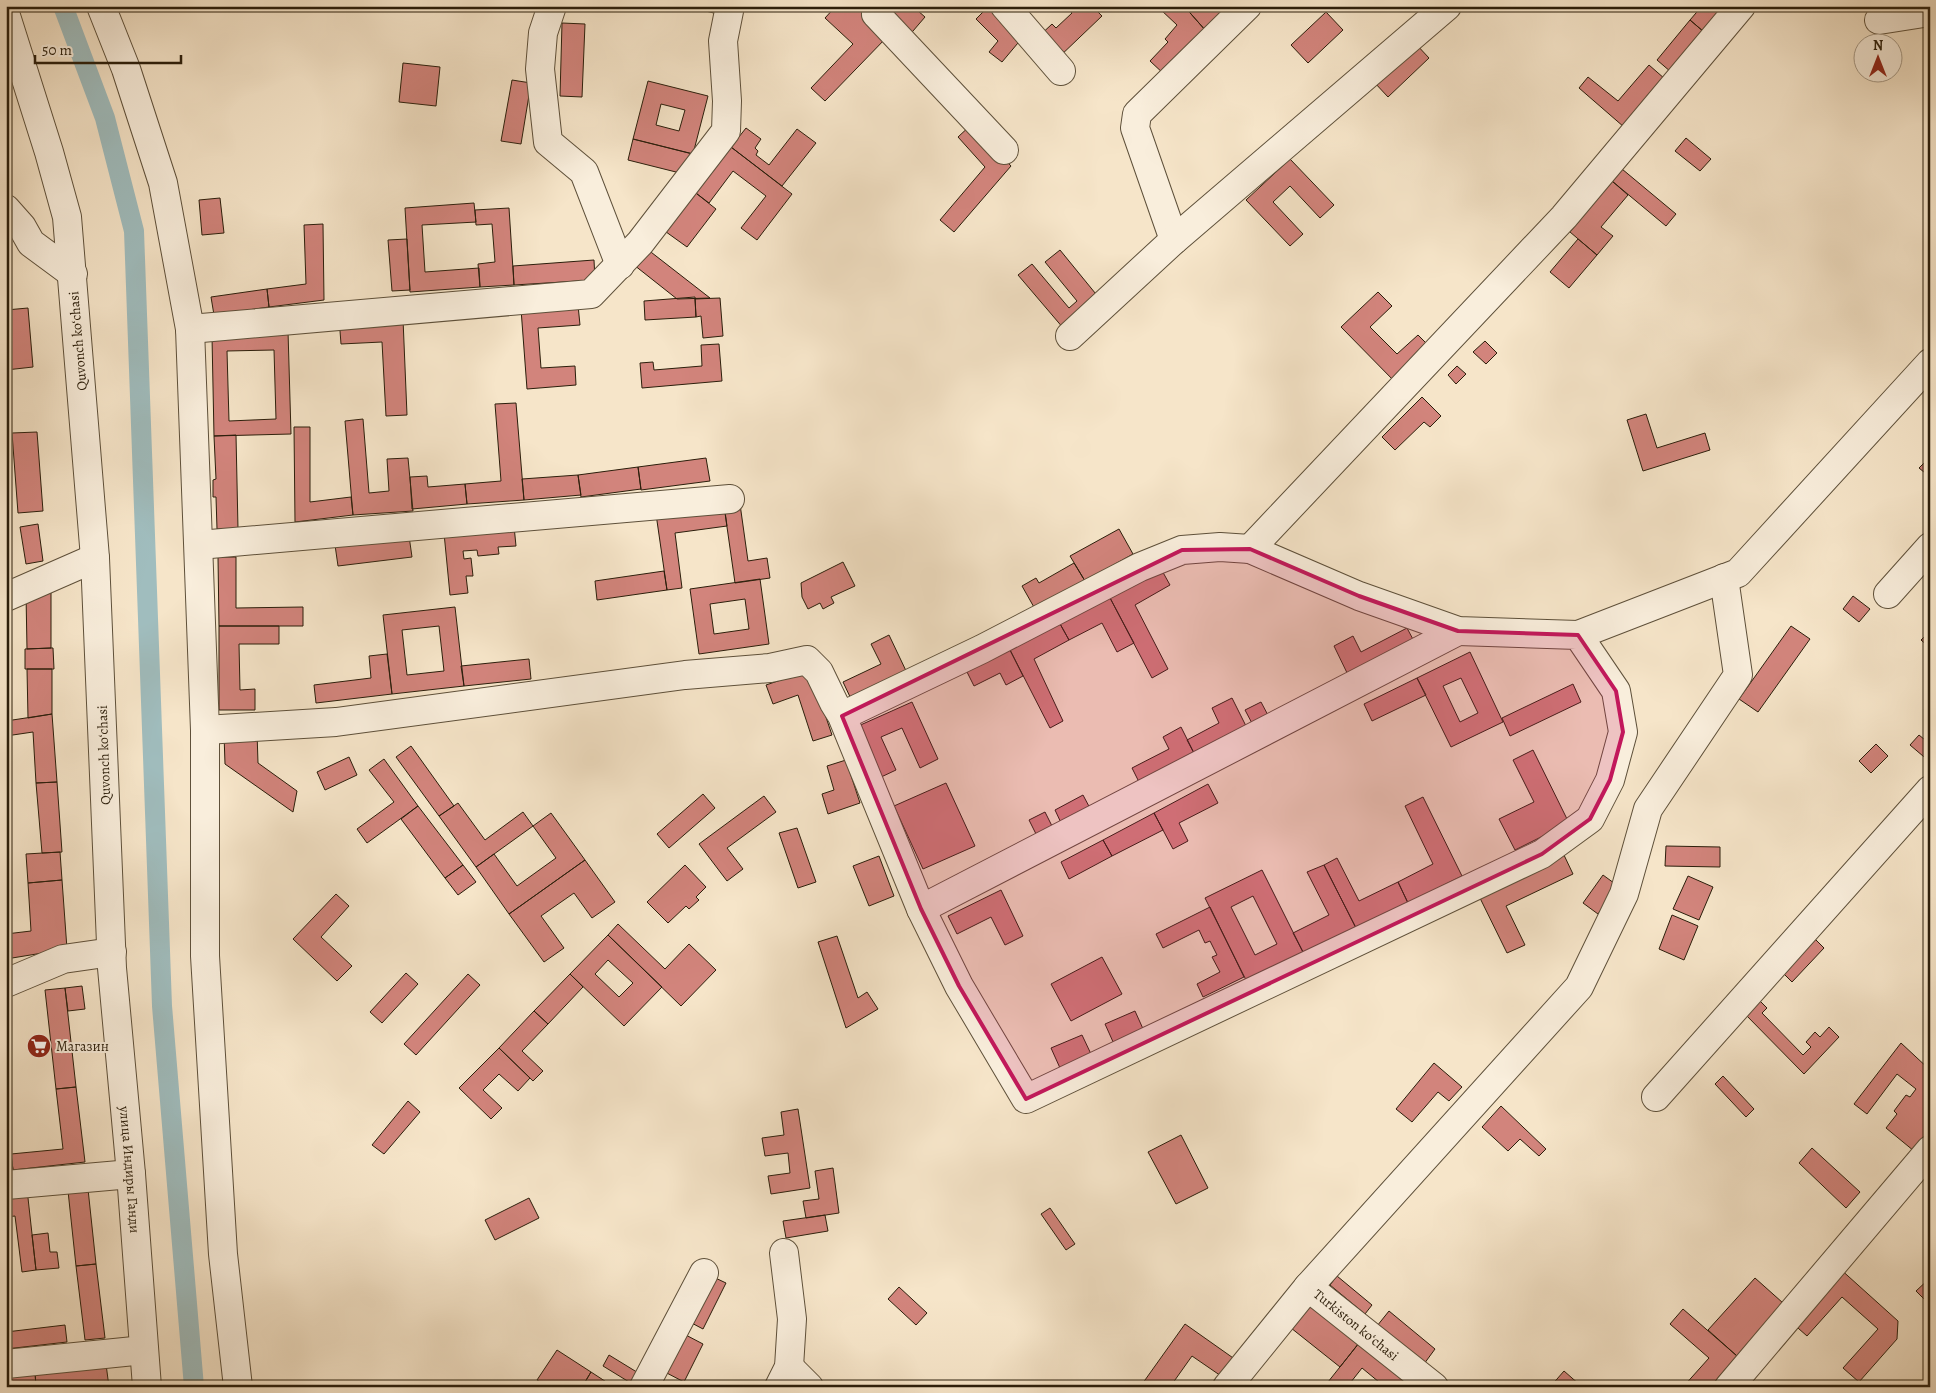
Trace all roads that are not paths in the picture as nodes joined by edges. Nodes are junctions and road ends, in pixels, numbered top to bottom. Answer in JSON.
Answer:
{"nodes":[{"id":1,"x":101,"y":6,"type":"edge"},
{"id":2,"x":552,"y":6,"type":"edge"},
{"id":3,"x":730,"y":6,"type":"edge"},
{"id":4,"x":878,"y":6,"type":"edge"},
{"id":5,"x":1005,"y":6,"type":"edge"},
{"id":6,"x":1247,"y":6,"type":"edge"},
{"id":7,"x":1447,"y":6,"type":"edge"},
{"id":8,"x":1741,"y":6,"type":"edge"},
{"id":9,"x":1930,"y":12,"type":"edge"},
{"id":10,"x":6,"y":16,"type":"edge"},
{"id":11,"x":1879,"y":20,"type":"dead end"},
{"id":12,"x":1061,"y":71,"type":"dead end"},
{"id":13,"x":1004,"y":150,"type":"dead end"},
{"id":14,"x":6,"y":209,"type":"edge"},
{"id":15,"x":1174,"y":240,"type":"junction"},
{"id":16,"x":620,"y":265,"type":"junction"},
{"id":17,"x":72,"y":274,"type":"junction"},
{"id":18,"x":190,"y":329,"type":"junction"},
{"id":19,"x":1070,"y":336,"type":"dead end"},
{"id":20,"x":1930,"y":362,"type":"edge"},
{"id":21,"x":730,"y":499,"type":"dead end"},
{"id":22,"x":199,"y":545,"type":"junction"},
{"id":23,"x":1930,"y":547,"type":"edge"},
{"id":24,"x":1250,"y":549,"type":"junction"},
{"id":25,"x":95,"y":558,"type":"junction"},
{"id":26,"x":1724,"y":578,"type":"junction"},
{"id":27,"x":1888,"y":594,"type":"dead end"},
{"id":28,"x":6,"y":596,"type":"edge"},
{"id":29,"x":1458,"y":631,"type":"junction"},
{"id":30,"x":1578,"y":635,"type":"junction"},
{"id":31,"x":842,"y":716,"type":"junction"},
{"id":32,"x":205,"y":730,"type":"junction"},
{"id":33,"x":1930,"y":790,"type":"edge"},
{"id":34,"x":921,"y":909,"type":"junction"},
{"id":35,"x":112,"y":952,"type":"junction"},
{"id":36,"x":6,"y":983,"type":"edge"},
{"id":37,"x":1656,"y":1097,"type":"dead end"},
{"id":38,"x":1930,"y":1150,"type":"edge"},
{"id":39,"x":131,"y":1174,"type":"junction"},
{"id":40,"x":6,"y":1185,"type":"edge"},
{"id":41,"x":784,"y":1252,"type":"dead end"},
{"id":42,"x":704,"y":1273,"type":"dead end"},
{"id":43,"x":1308,"y":1287,"type":"junction"},
{"id":44,"x":144,"y":1350,"type":"junction"},
{"id":45,"x":6,"y":1364,"type":"edge"},
{"id":46,"x":784,"y":1377,"type":"edge"},
{"id":47,"x":147,"y":1387,"type":"edge"},
{"id":48,"x":238,"y":1387,"type":"edge"},
{"id":49,"x":644,"y":1387,"type":"edge"},
{"id":50,"x":809,"y":1387,"type":"edge"},
{"id":51,"x":1227,"y":1387,"type":"edge"},
{"id":52,"x":1434,"y":1387,"type":"edge"},
{"id":53,"x":1729,"y":1387,"type":"edge"}],
"edges":[{"from":1,"to":18,"type":"street"},
{"from":2,"to":16,"type":"street"},
{"from":3,"to":16,"type":"street"},
{"from":4,"to":13,"type":"street"},
{"from":5,"to":12,"type":"street"},
{"from":6,"to":15,"type":"street"},
{"from":7,"to":15,"type":"street"},
{"from":8,"to":24,"type":"street"},
{"from":9,"to":11,"type":"street"},
{"from":10,"to":17,"type":"street","name":"Quvonch koʻchasi"},
{"from":14,"to":17,"type":"street","name":"Quvonch koʻchasi"},
{"from":15,"to":19,"type":"street"},
{"from":16,"to":18,"type":"street"},
{"from":17,"to":25,"type":"street","name":"Quvonch koʻchasi"},
{"from":18,"to":22,"type":"street"},
{"from":20,"to":26,"type":"street"},
{"from":21,"to":22,"type":"street"},
{"from":22,"to":32,"type":"street"},
{"from":23,"to":27,"type":"street"},
{"from":24,"to":29,"type":"street"},
{"from":24,"to":31,"type":"street"},
{"from":25,"to":28,"type":"street"},
{"from":25,"to":35,"type":"street","name":"Quvonch koʻchasi"},
{"from":26,"to":30,"type":"street"},
{"from":26,"to":43,"type":"street"},
{"from":29,"to":30,"type":"street"},
{"from":29,"to":34,"type":"street"},
{"from":30,"to":34,"type":"street"},
{"from":31,"to":32,"type":"street"},
{"from":31,"to":34,"type":"street"},
{"from":32,"to":48,"type":"street"},
{"from":33,"to":37,"type":"street"},
{"from":35,"to":36,"type":"street"},
{"from":35,"to":39,"type":"street","name":"улица Индиры Ганди"},
{"from":38,"to":53,"type":"street"},
{"from":39,"to":40,"type":"street"},
{"from":39,"to":44,"type":"street","name":"улица Индиры Ганди"},
{"from":41,"to":46,"type":"street"},
{"from":42,"to":49,"type":"street"},
{"from":43,"to":51,"type":"street","name":"Turkiston koʻchasi"},
{"from":43,"to":52,"type":"street","name":"Turkiston koʻchasi"},
{"from":44,"to":45,"type":"street"},
{"from":44,"to":47,"type":"street","name":"улица Индиры Ганди"},
{"from":46,"to":50,"type":"street"}]}
